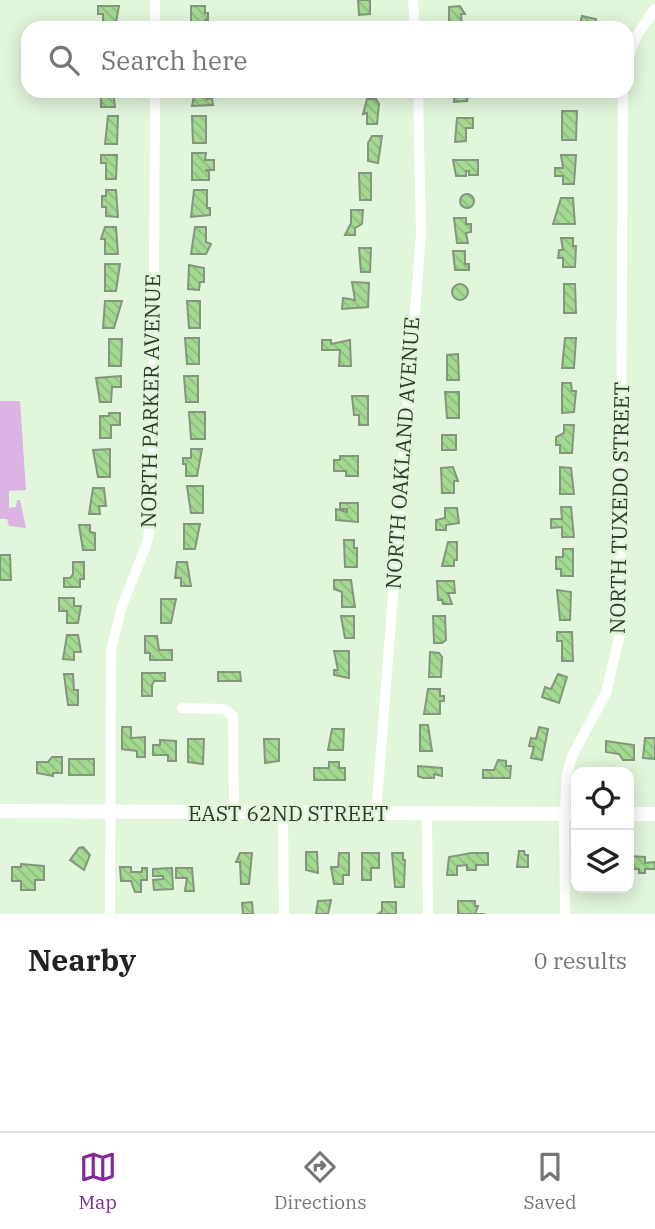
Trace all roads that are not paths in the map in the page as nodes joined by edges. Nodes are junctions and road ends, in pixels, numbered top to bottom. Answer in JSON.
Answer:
{"nodes":[{"id":1,"x":155,"y":0,"type":"edge"},
{"id":2,"x":413,"y":0,"type":"edge"},
{"id":3,"x":655,"y":9,"type":"edge"},
{"id":4,"x":155,"y":21,"type":"edge"},
{"id":5,"x":414,"y":21,"type":"edge"},
{"id":6,"x":634,"y":42,"type":"edge"},
{"id":7,"x":155,"y":98,"type":"edge"},
{"id":8,"x":418,"y":98,"type":"edge"},
{"id":9,"x":623,"y":98,"type":"edge"},
{"id":10,"x":182,"y":708,"type":"dead end"},
{"id":11,"x":0,"y":811,"type":"edge"},
{"id":12,"x":109,"y":814,"type":"junction"},
{"id":13,"x":234,"y":814,"type":"junction"},
{"id":14,"x":283,"y":814,"type":"junction"},
{"id":15,"x":376,"y":814,"type":"junction"},
{"id":16,"x":427,"y":814,"type":"junction"},
{"id":17,"x":571,"y":814,"type":"edge"},
{"id":18,"x":634,"y":814,"type":"edge"},
{"id":19,"x":655,"y":814,"type":"edge"},
{"id":20,"x":110,"y":914,"type":"edge"},
{"id":21,"x":284,"y":914,"type":"edge"},
{"id":22,"x":428,"y":914,"type":"edge"},
{"id":23,"x":565,"y":914,"type":"edge"}],
"edges":[{"from":1,"to":4,"type":"street"},
{"from":2,"to":5,"type":"street"},
{"from":3,"to":6,"type":"street"},
{"from":7,"to":12,"type":"street","name":"NORTH PARKER AVENUE"},
{"from":8,"to":15,"type":"street","name":"NORTH OAKLAND AVENUE"},
{"from":9,"to":17,"type":"street","name":"NORTH TUXEDO STREET"},
{"from":10,"to":13,"type":"street"},
{"from":11,"to":12,"type":"street","name":"EAST 62ND STREET"},
{"from":12,"to":13,"type":"street","name":"EAST 62ND STREET"},
{"from":12,"to":20,"type":"street","name":"NORTH PARKER AVENUE"},
{"from":13,"to":14,"type":"street","name":"EAST 62ND STREET"},
{"from":14,"to":15,"type":"street","name":"EAST 62ND STREET"},
{"from":14,"to":21,"type":"street"},
{"from":15,"to":16,"type":"street","name":"EAST 62ND STREET"},
{"from":16,"to":17,"type":"street","name":"EAST 62ND STREET"},
{"from":16,"to":22,"type":"street"},
{"from":17,"to":23,"type":"street","name":"NORTH TUXEDO STREET"},
{"from":18,"to":19,"type":"street"}]}
